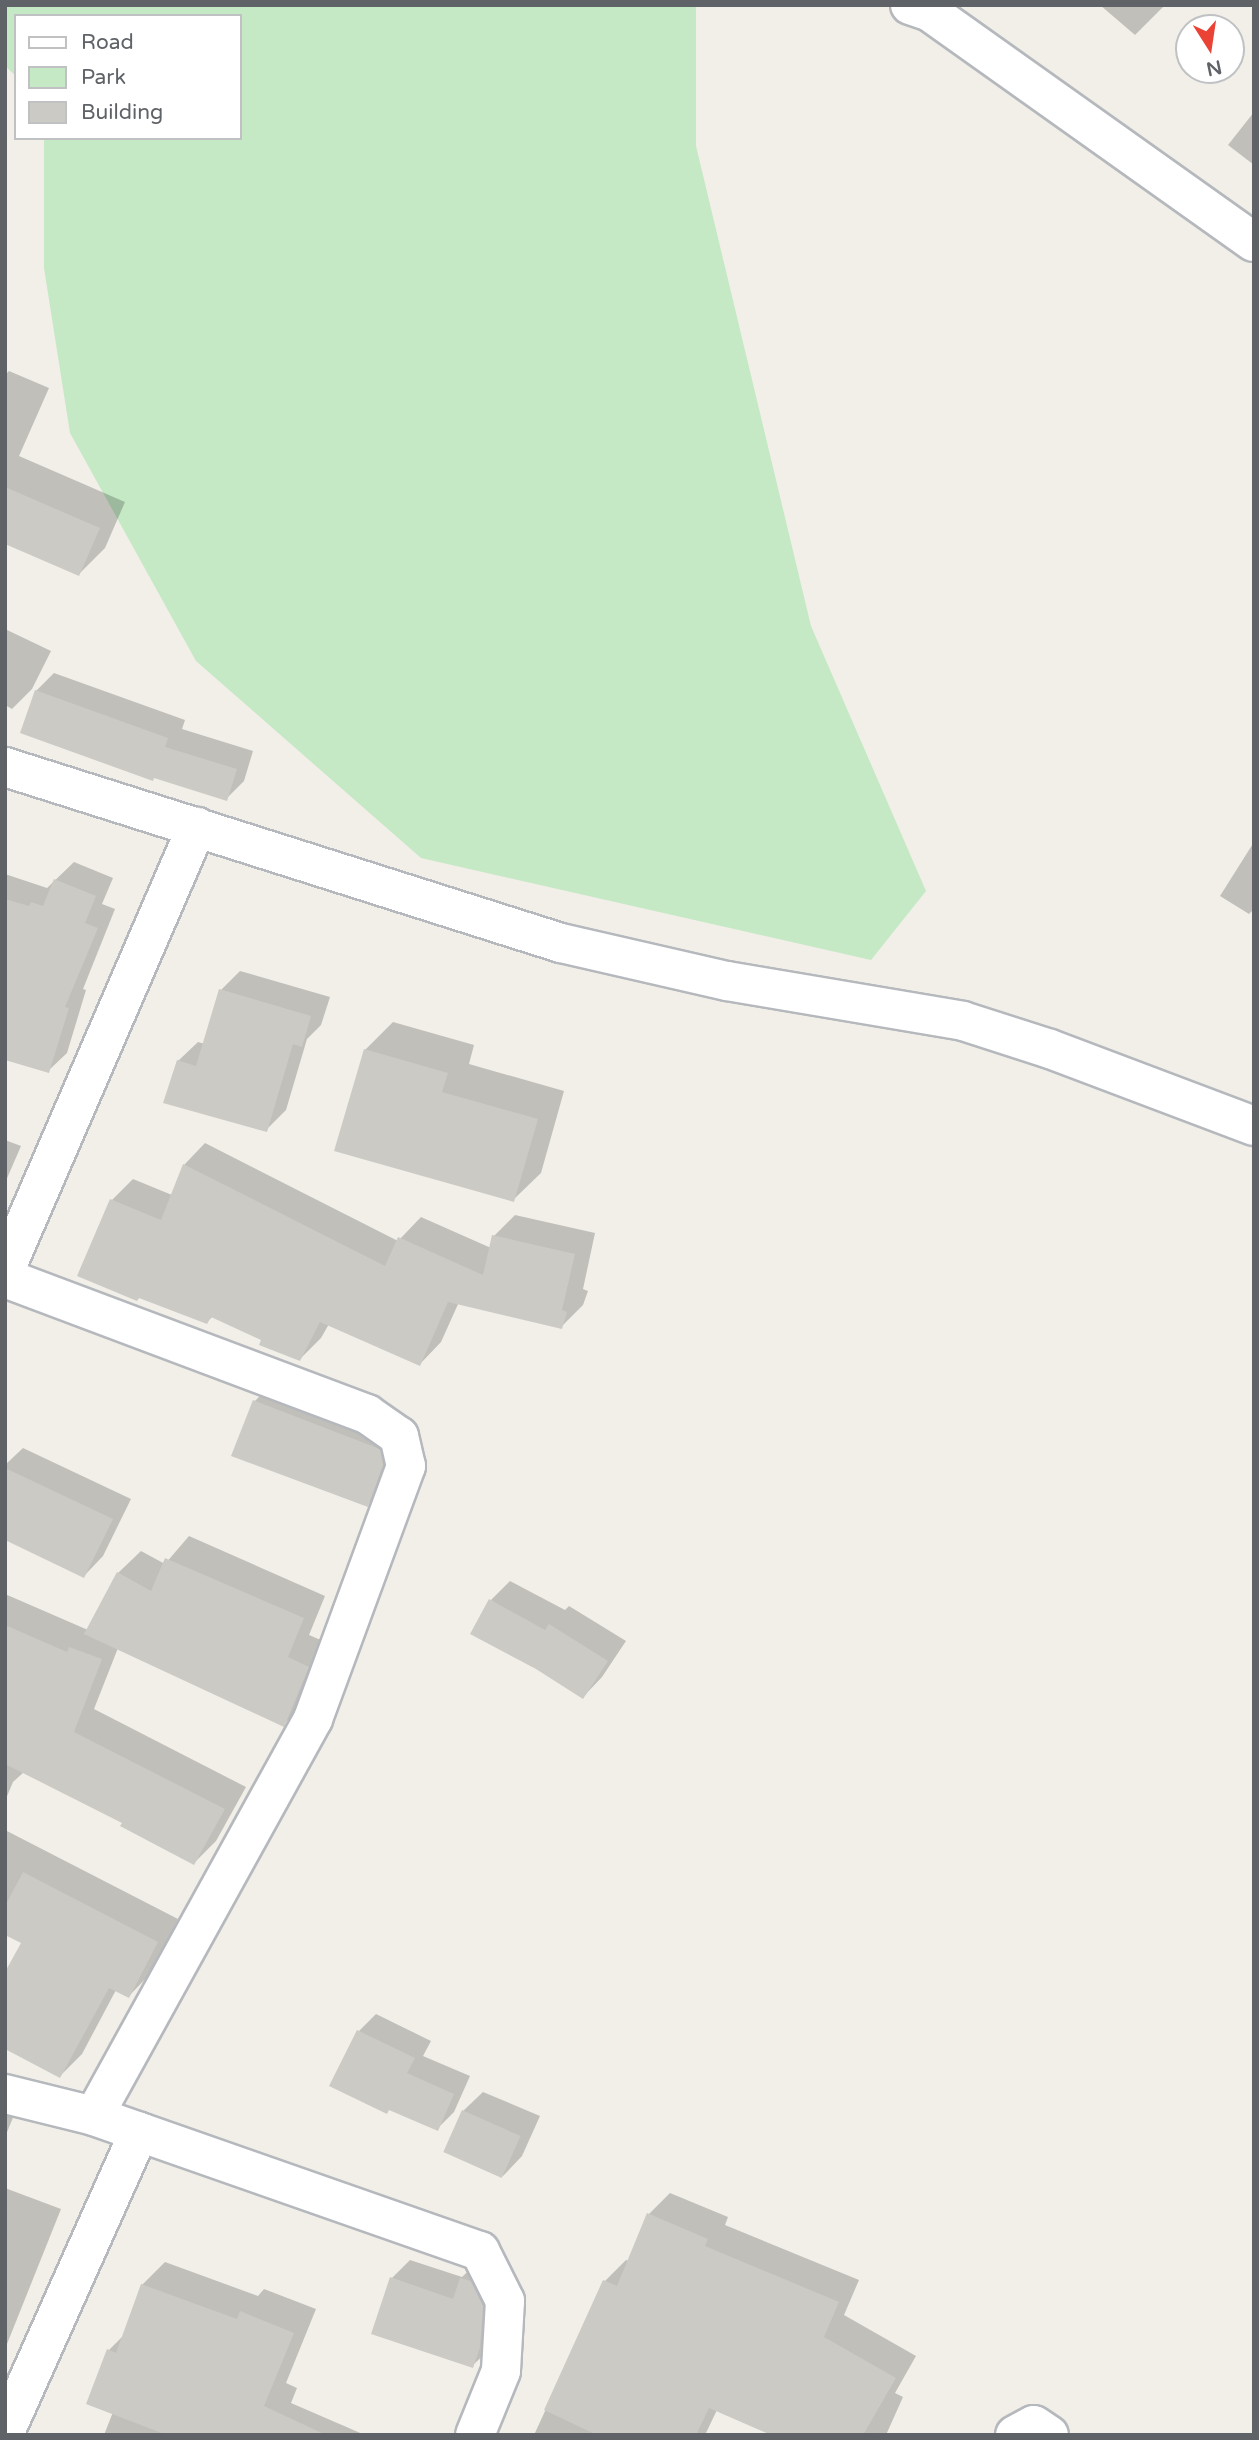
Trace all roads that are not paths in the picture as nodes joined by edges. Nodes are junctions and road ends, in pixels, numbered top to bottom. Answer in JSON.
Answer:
{"nodes":[{"id":1,"x":910,"y":5,"type":"edge"},
{"id":2,"x":1254,"y":242,"type":"edge"},
{"id":3,"x":5,"y":767,"type":"edge"},
{"id":4,"x":197,"y":827,"type":"junction"},
{"id":5,"x":1254,"y":1126,"type":"edge"},
{"id":6,"x":5,"y":1270,"type":"edge"},
{"id":7,"x":5,"y":1278,"type":"edge"},
{"id":8,"x":5,"y":2094,"type":"edge"},
{"id":9,"x":93,"y":2116,"type":"junction"},
{"id":10,"x":139,"y":2132,"type":"junction"},
{"id":11,"x":5,"y":2432,"type":"edge"},
{"id":12,"x":475,"y":2435,"type":"edge"},
{"id":13,"x":1015,"y":2435,"type":"edge"},
{"id":14,"x":1049,"y":2435,"type":"edge"}],
"edges":[{"from":1,"to":2,"type":"street"},
{"from":3,"to":4,"type":"street"},
{"from":4,"to":5,"type":"street"},
{"from":4,"to":6,"type":"street"},
{"from":7,"to":9,"type":"street"},
{"from":8,"to":9,"type":"street"},
{"from":9,"to":10,"type":"street"},
{"from":10,"to":11,"type":"street"},
{"from":10,"to":12,"type":"street"},
{"from":13,"to":14,"type":"street"}]}
